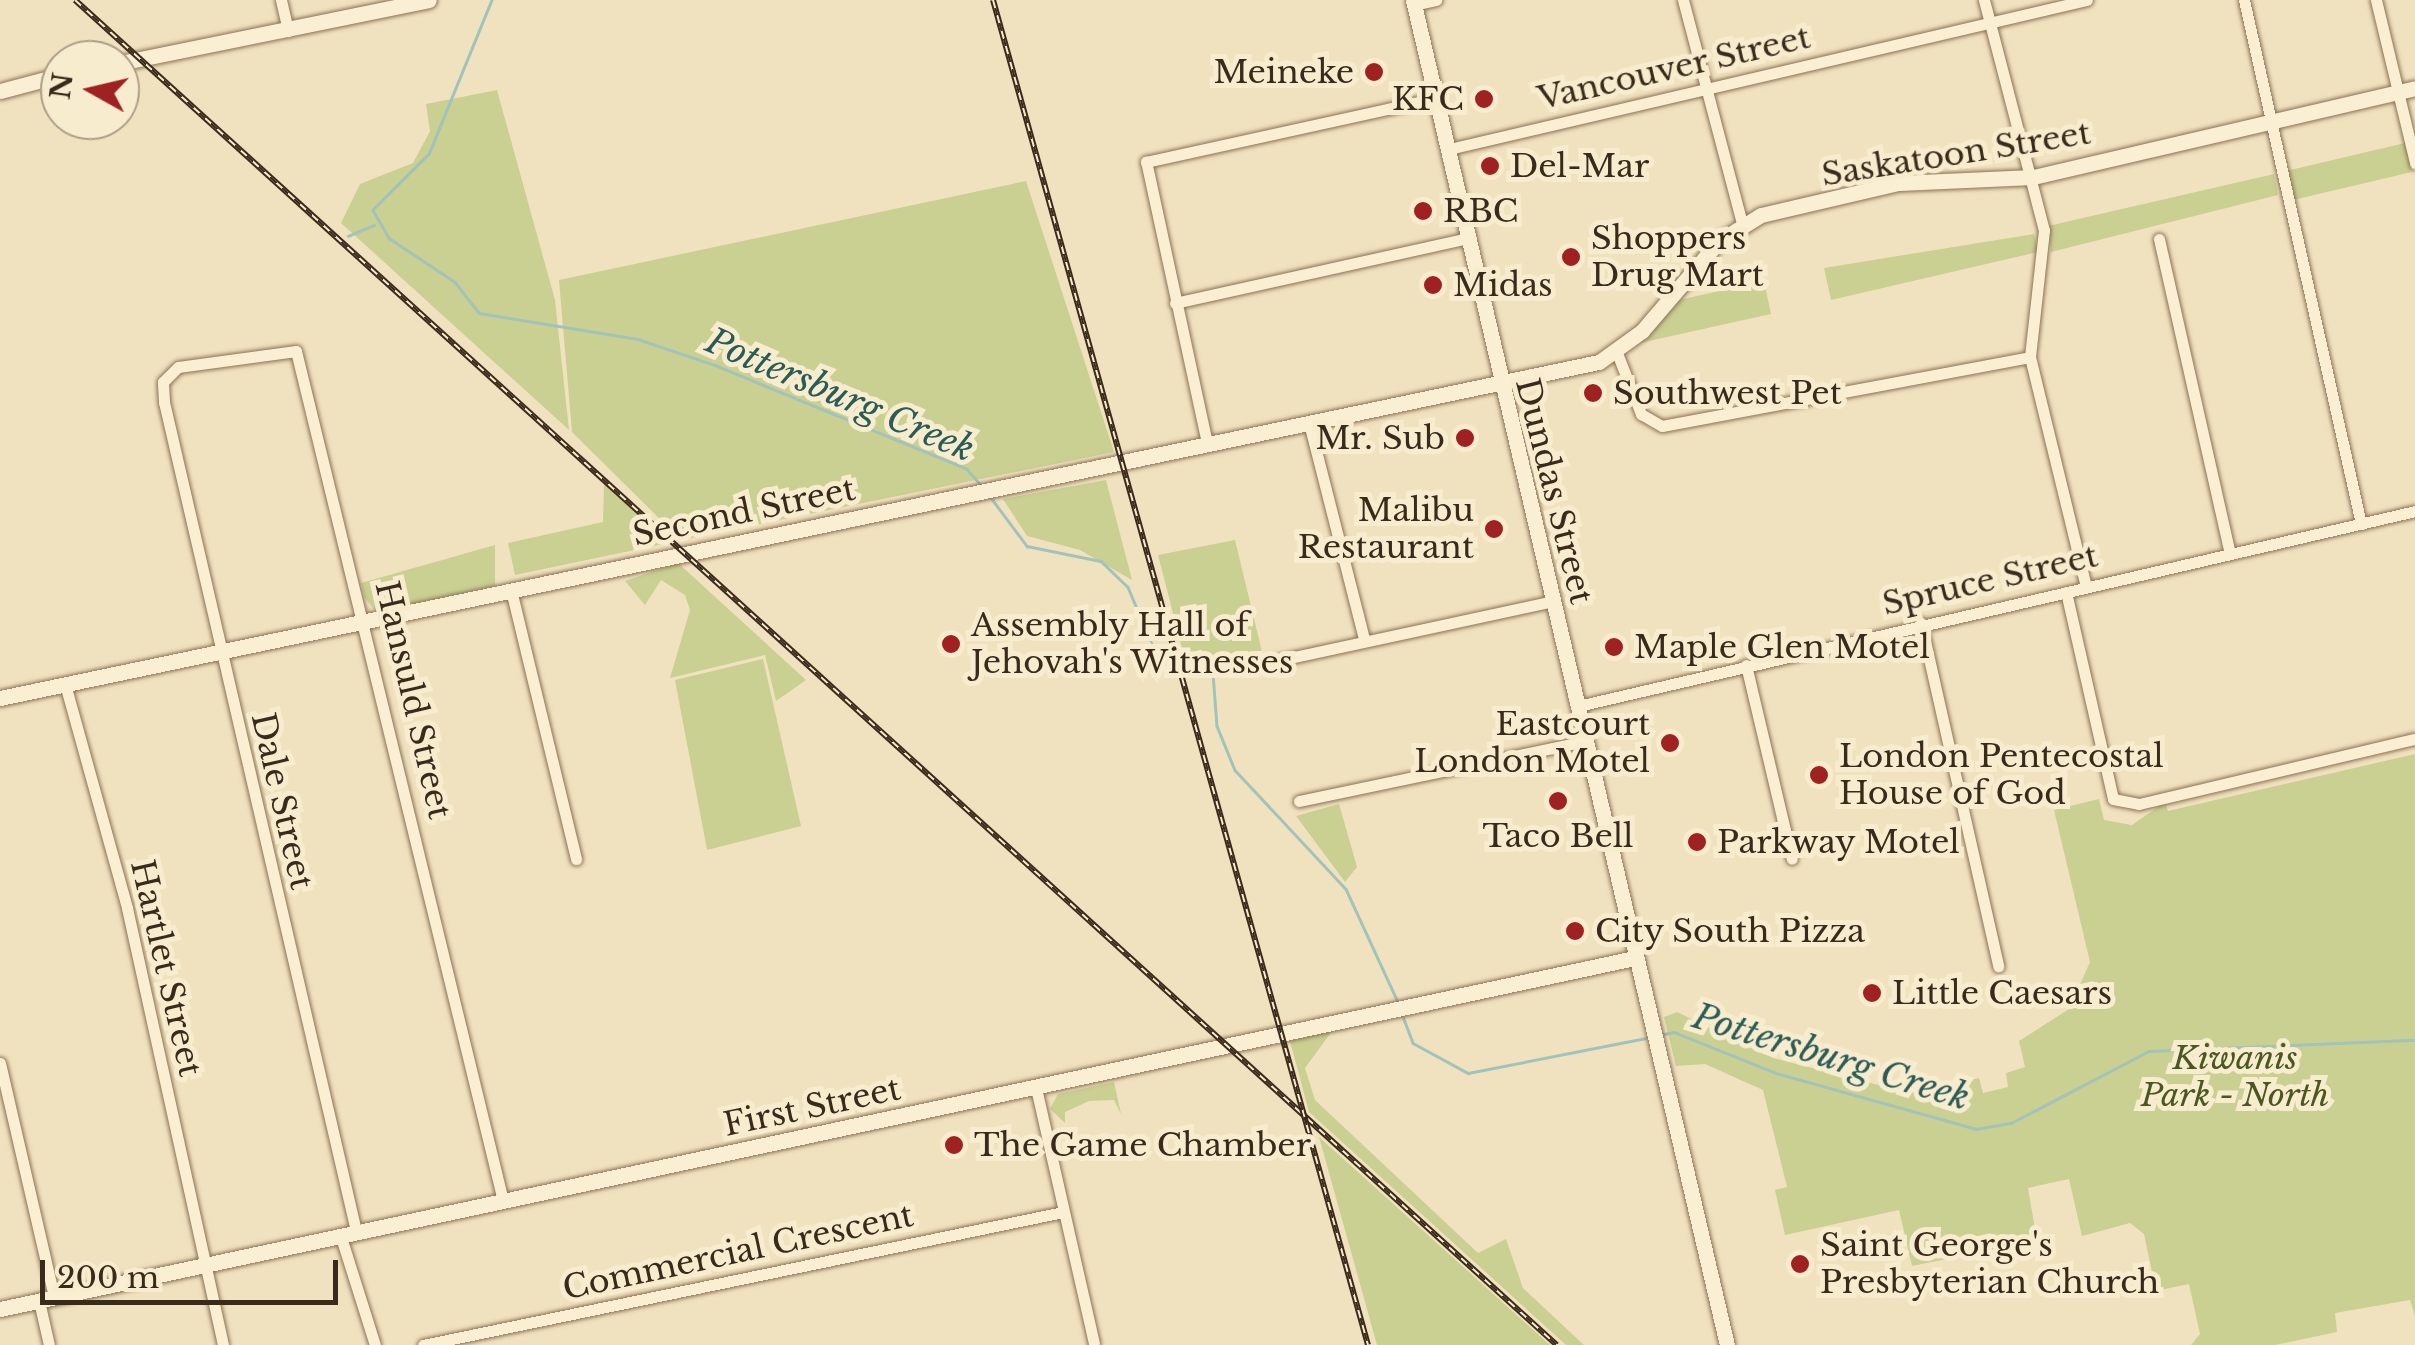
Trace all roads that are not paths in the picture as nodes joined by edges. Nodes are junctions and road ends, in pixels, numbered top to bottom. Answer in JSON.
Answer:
{"nodes":[{"id":1,"x":281,"y":0,"type":"edge"},
{"id":2,"x":429,"y":0,"type":"edge"},
{"id":3,"x":1436,"y":0,"type":"edge"},
{"id":4,"x":1683,"y":0,"type":"edge"},
{"id":5,"x":1984,"y":0,"type":"edge"},
{"id":6,"x":2087,"y":0,"type":"edge"},
{"id":7,"x":2244,"y":0,"type":"edge"},
{"id":8,"x":2376,"y":0,"type":"edge"},
{"id":9,"x":1414,"y":3,"type":"edge"},
{"id":10,"x":1989,"y":22,"type":"junction"},
{"id":11,"x":288,"y":31,"type":"junction"},
{"id":12,"x":140,"y":59,"type":"edge"},
{"id":13,"x":40,"y":80,"type":"edge"},
{"id":14,"x":1705,"y":88,"type":"junction"},
{"id":15,"x":2415,"y":88,"type":"edge"},
{"id":16,"x":0,"y":91,"type":"edge"},
{"id":17,"x":2398,"y":92,"type":"junction"},
{"id":18,"x":1437,"y":98,"type":"junction"},
{"id":19,"x":2272,"y":119,"type":"junction"},
{"id":20,"x":1449,"y":150,"type":"junction"},
{"id":21,"x":2415,"y":163,"type":"edge"},
{"id":22,"x":2033,"y":177,"type":"junction"},
{"id":23,"x":1742,"y":224,"type":"junction"},
{"id":24,"x":1468,"y":238,"type":"junction"},
{"id":25,"x":2158,"y":239,"type":"dead end"},
{"id":26,"x":1176,"y":303,"type":"junction"},
{"id":27,"x":1618,"y":353,"type":"junction"},
{"id":28,"x":2030,"y":357,"type":"junction"},
{"id":29,"x":162,"y":382,"type":"joint"},
{"id":30,"x":1500,"y":382,"type":"junction"},
{"id":31,"x":1309,"y":423,"type":"junction"},
{"id":32,"x":1207,"y":443,"type":"junction"},
{"id":33,"x":2415,"y":510,"type":"edge"},
{"id":34,"x":2361,"y":524,"type":"junction"},
{"id":35,"x":2230,"y":552,"type":"junction"},
{"id":36,"x":2086,"y":587,"type":"junction"},
{"id":37,"x":511,"y":590,"type":"junction"},
{"id":38,"x":2066,"y":592,"type":"junction"},
{"id":39,"x":1552,"y":601,"type":"junction"},
{"id":40,"x":366,"y":619,"type":"junction"},
{"id":41,"x":1921,"y":622,"type":"junction"},
{"id":42,"x":1364,"y":640,"type":"junction"},
{"id":43,"x":220,"y":652,"type":"junction"},
{"id":44,"x":1272,"y":662,"type":"dead end"},
{"id":45,"x":1746,"y":665,"type":"junction"},
{"id":46,"x":65,"y":684,"type":"junction"},
{"id":47,"x":0,"y":698,"type":"edge"},
{"id":48,"x":1578,"y":706,"type":"junction"},
{"id":49,"x":2415,"y":739,"type":"edge"},
{"id":50,"x":1586,"y":742,"type":"junction"},
{"id":51,"x":1299,"y":801,"type":"dead end"},
{"id":52,"x":576,"y":859,"type":"dead end"},
{"id":53,"x":1792,"y":859,"type":"dead end"},
{"id":54,"x":1635,"y":958,"type":"junction"},
{"id":55,"x":1998,"y":966,"type":"dead end"},
{"id":56,"x":0,"y":1063,"type":"edge"},
{"id":57,"x":1036,"y":1088,"type":"junction"},
{"id":58,"x":3,"y":1090,"type":"edge"},
{"id":59,"x":503,"y":1200,"type":"junction"},
{"id":60,"x":1063,"y":1212,"type":"junction"},
{"id":61,"x":348,"y":1232,"type":"junction"},
{"id":62,"x":205,"y":1266,"type":"junction"},
{"id":63,"x":46,"y":1299,"type":"junction"},
{"id":64,"x":0,"y":1309,"type":"edge"},
{"id":65,"x":1094,"y":1344,"type":"edge"},
{"id":66,"x":49,"y":1345,"type":"edge"},
{"id":67,"x":222,"y":1345,"type":"edge"},
{"id":68,"x":375,"y":1345,"type":"edge"},
{"id":69,"x":423,"y":1345,"type":"edge"},
{"id":70,"x":1727,"y":1345,"type":"edge"}],
"edges":[{"from":1,"to":11,"type":"street"},
{"from":2,"to":11,"type":"street"},
{"from":3,"to":9,"type":"street"},
{"from":4,"to":14,"type":"street"},
{"from":5,"to":10,"type":"street"},
{"from":6,"to":10,"type":"street","name":"Vancouver Street"},
{"from":7,"to":19,"type":"street"},
{"from":8,"to":17,"type":"street"},
{"from":9,"to":18,"type":"street","name":"Dundas Street"},
{"from":10,"to":14,"type":"street","name":"Vancouver Street"},
{"from":10,"to":22,"type":"street"},
{"from":11,"to":12,"type":"street"},
{"from":13,"to":16,"type":"street"},
{"from":14,"to":20,"type":"street","name":"Vancouver Street"},
{"from":14,"to":23,"type":"street"},
{"from":15,"to":17,"type":"street","name":"Saskatoon Street"},
{"from":17,"to":19,"type":"street","name":"Saskatoon Street"},
{"from":17,"to":21,"type":"street"},
{"from":18,"to":20,"type":"street","name":"Dundas Street"},
{"from":18,"to":26,"type":"street"},
{"from":19,"to":22,"type":"street","name":"Saskatoon Street"},
{"from":19,"to":34,"type":"street"},
{"from":20,"to":24,"type":"street","name":"Dundas Street"},
{"from":22,"to":23,"type":"street","name":"Saskatoon Street"},
{"from":22,"to":28,"type":"street"},
{"from":23,"to":27,"type":"street"},
{"from":24,"to":26,"type":"street"},
{"from":24,"to":30,"type":"street","name":"Dundas Street"},
{"from":25,"to":35,"type":"street"},
{"from":26,"to":32,"type":"street"},
{"from":27,"to":28,"type":"street"},
{"from":27,"to":30,"type":"street"},
{"from":28,"to":36,"type":"street"},
{"from":29,"to":40,"type":"street","name":"Hansuld Street"},
{"from":29,"to":43,"type":"street","name":"Dale Street"},
{"from":30,"to":31,"type":"street","name":"Second Street"},
{"from":30,"to":39,"type":"street","name":"Dundas Street"},
{"from":31,"to":32,"type":"street","name":"Second Street"},
{"from":31,"to":42,"type":"street"},
{"from":32,"to":37,"type":"street","name":"Second Street"},
{"from":33,"to":34,"type":"street","name":"Spruce Street"},
{"from":34,"to":35,"type":"street","name":"Spruce Street"},
{"from":35,"to":36,"type":"street","name":"Spruce Street"},
{"from":36,"to":38,"type":"street","name":"Spruce Street"},
{"from":37,"to":40,"type":"street","name":"Second Street"},
{"from":37,"to":52,"type":"street"},
{"from":38,"to":41,"type":"street","name":"Spruce Street"},
{"from":38,"to":49,"type":"street"},
{"from":39,"to":42,"type":"street"},
{"from":39,"to":48,"type":"street","name":"Dundas Street"},
{"from":40,"to":43,"type":"street","name":"Second Street"},
{"from":40,"to":59,"type":"street","name":"Hansuld Street"},
{"from":41,"to":45,"type":"street","name":"Spruce Street"},
{"from":41,"to":55,"type":"street"},
{"from":42,"to":44,"type":"street"},
{"from":43,"to":46,"type":"street","name":"Second Street"},
{"from":43,"to":61,"type":"street","name":"Dale Street"},
{"from":45,"to":48,"type":"street","name":"Spruce Street"},
{"from":45,"to":53,"type":"street"},
{"from":46,"to":47,"type":"street","name":"Second Street"},
{"from":46,"to":62,"type":"street","name":"Hartlet Street"},
{"from":48,"to":50,"type":"street","name":"Dundas Street"},
{"from":50,"to":51,"type":"street"},
{"from":50,"to":54,"type":"street","name":"Dundas Street"},
{"from":54,"to":57,"type":"street","name":"First Street"},
{"from":54,"to":70,"type":"street","name":"Dundas Street"},
{"from":56,"to":58,"type":"street"},
{"from":57,"to":59,"type":"street","name":"First Street"},
{"from":57,"to":60,"type":"street"},
{"from":58,"to":63,"type":"street"},
{"from":59,"to":61,"type":"street","name":"First Street"},
{"from":60,"to":65,"type":"street"},
{"from":60,"to":69,"type":"street","name":"Commercial Crescent"},
{"from":61,"to":62,"type":"street","name":"First Street"},
{"from":61,"to":68,"type":"street"},
{"from":62,"to":63,"type":"street","name":"First Street"},
{"from":62,"to":67,"type":"street","name":"Hartlet Street"},
{"from":63,"to":64,"type":"street","name":"First Street"},
{"from":63,"to":66,"type":"street"}]}
